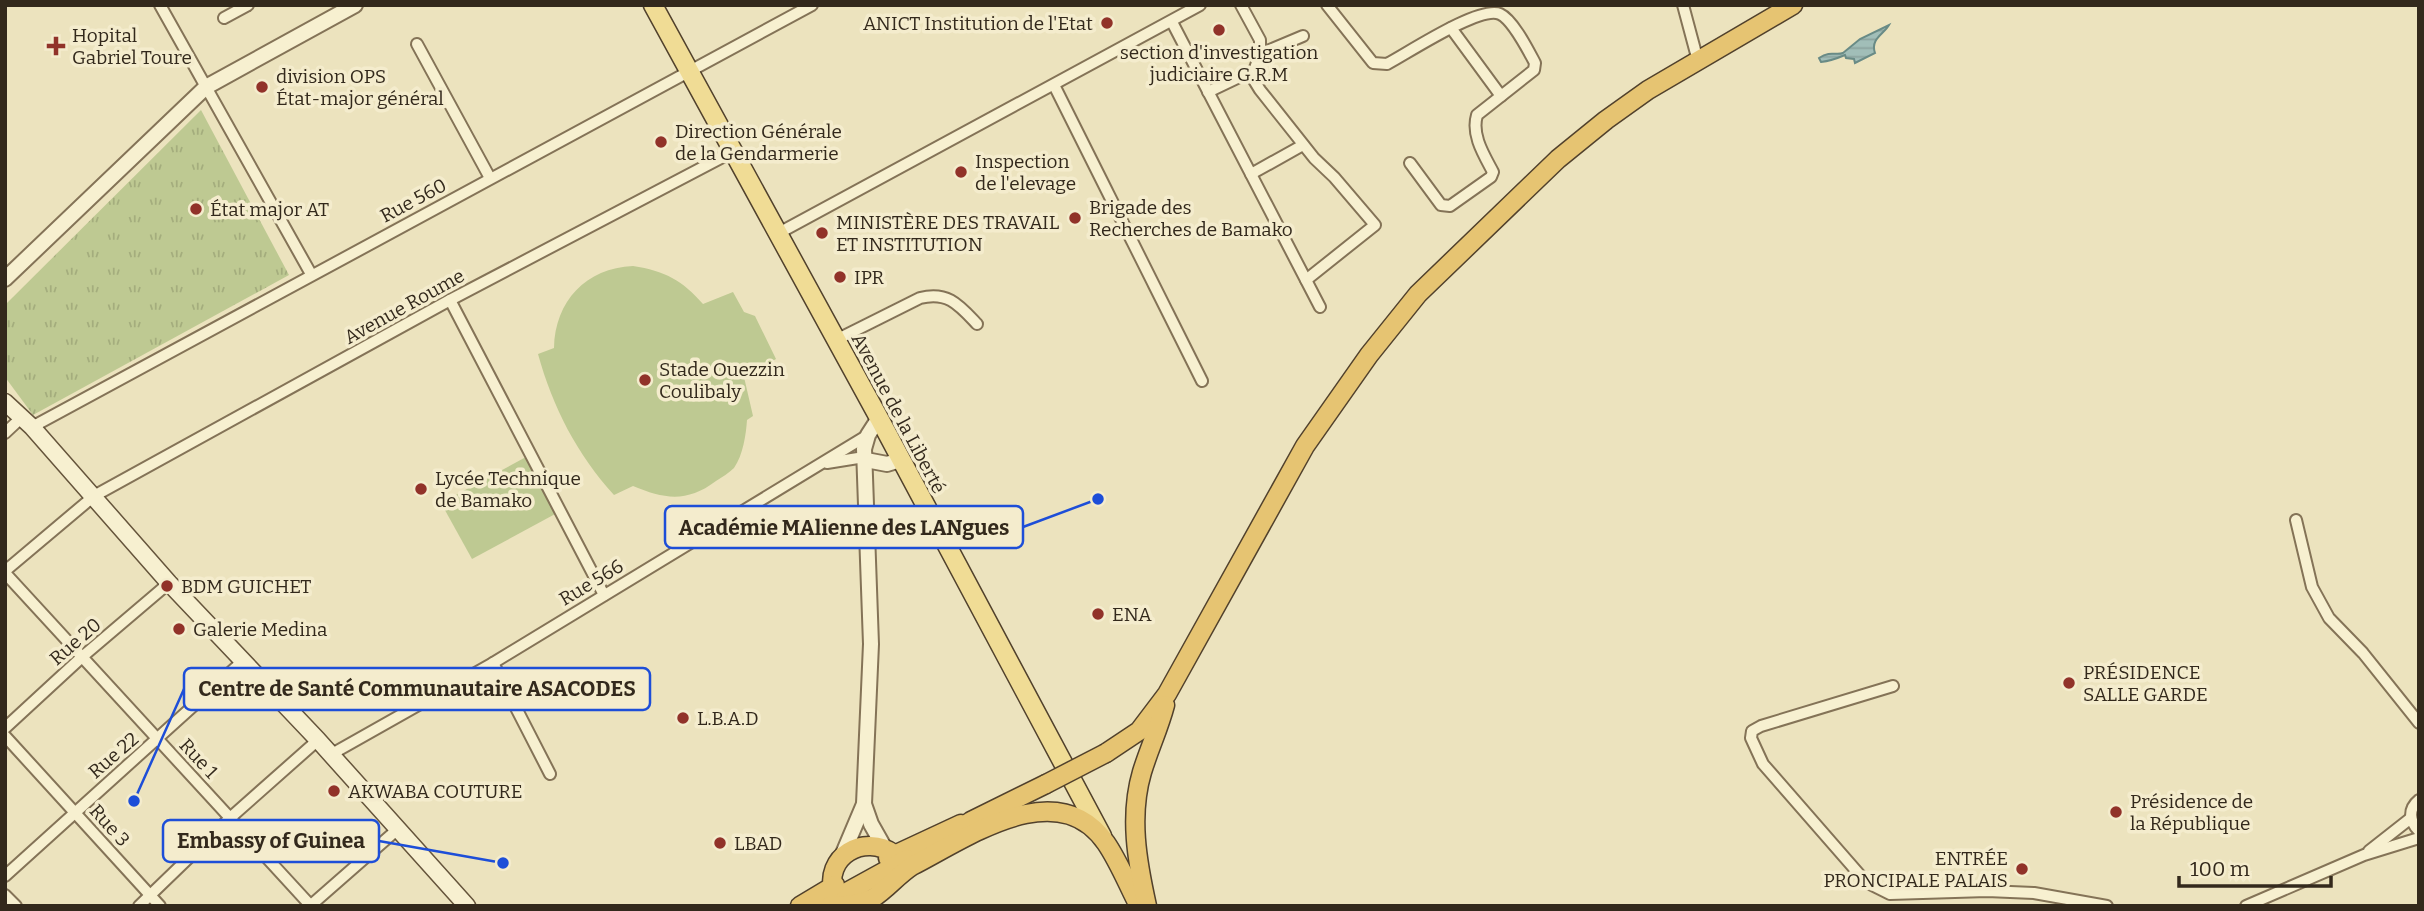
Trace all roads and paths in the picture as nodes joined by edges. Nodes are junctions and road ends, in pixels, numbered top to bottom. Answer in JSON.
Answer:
{"nodes":[{"id":1,"x":160,"y":5,"type":"edge"},
{"id":2,"x":248,"y":5,"type":"edge"},
{"id":3,"x":355,"y":5,"type":"edge"},
{"id":4,"x":653,"y":5,"type":"edge"},
{"id":5,"x":812,"y":5,"type":"edge"},
{"id":6,"x":1200,"y":5,"type":"edge"},
{"id":7,"x":1241,"y":5,"type":"edge"},
{"id":8,"x":1327,"y":5,"type":"edge"},
{"id":9,"x":1683,"y":5,"type":"edge"},
{"id":10,"x":1793,"y":5,"type":"edge"},
{"id":11,"x":224,"y":18,"type":"dead end"},
{"id":12,"x":1172,"y":22,"type":"junction"},
{"id":13,"x":1451,"y":27,"type":"junction"},
{"id":14,"x":1303,"y":36,"type":"dead end"},
{"id":15,"x":417,"y":44,"type":"dead end"},
{"id":16,"x":1260,"y":54,"type":"junction"},
{"id":17,"x":1698,"y":61,"type":"junction"},
{"id":18,"x":1254,"y":70,"type":"junction"},
{"id":19,"x":690,"y":72,"type":"junction"},
{"id":20,"x":1054,"y":85,"type":"junction"},
{"id":21,"x":206,"y":86,"type":"junction"},
{"id":22,"x":1208,"y":92,"type":"junction"},
{"id":23,"x":1501,"y":96,"type":"junction"},
{"id":24,"x":1303,"y":145,"type":"junction"},
{"id":25,"x":734,"y":150,"type":"junction"},
{"id":26,"x":1410,"y":163,"type":"dead end"},
{"id":27,"x":1251,"y":174,"type":"junction"},
{"id":28,"x":490,"y":178,"type":"junction"},
{"id":29,"x":777,"y":234,"type":"junction"},
{"id":30,"x":311,"y":274,"type":"junction"},
{"id":31,"x":5,"y":279,"type":"edge"},
{"id":32,"x":1306,"y":280,"type":"junction"},
{"id":33,"x":450,"y":300,"type":"junction"},
{"id":34,"x":1320,"y":307,"type":"dead end"},
{"id":35,"x":977,"y":324,"type":"dead end"},
{"id":36,"x":836,"y":340,"type":"junction"},
{"id":37,"x":1202,"y":381,"type":"dead end"},
{"id":38,"x":5,"y":402,"type":"edge"},
{"id":39,"x":879,"y":418,"type":"junction"},
{"id":40,"x":26,"y":422,"type":"junction"},
{"id":41,"x":5,"y":433,"type":"edge"},
{"id":42,"x":868,"y":435,"type":"junction"},
{"id":43,"x":866,"y":460,"type":"junction"},
{"id":44,"x":900,"y":460,"type":"junction"},
{"id":45,"x":824,"y":463,"type":"junction"},
{"id":46,"x":94,"y":496,"type":"junction"},
{"id":47,"x":2296,"y":520,"type":"dead end"},
{"id":48,"x":5,"y":572,"type":"edge"},
{"id":49,"x":169,"y":583,"type":"junction"},
{"id":50,"x":604,"y":595,"type":"junction"},
{"id":51,"x":82,"y":657,"type":"junction"},
{"id":52,"x":243,"y":661,"type":"junction"},
{"id":53,"x":493,"y":663,"type":"junction"},
{"id":54,"x":1893,"y":686,"type":"dead end"},
{"id":55,"x":1167,"y":694,"type":"junction"},
{"id":56,"x":2419,"y":723,"type":"edge"},
{"id":57,"x":5,"y":727,"type":"edge"},
{"id":58,"x":5,"y":736,"type":"edge"},
{"id":59,"x":158,"y":739,"type":"junction"},
{"id":60,"x":318,"y":740,"type":"junction"},
{"id":61,"x":330,"y":755,"type":"junction"},
{"id":62,"x":550,"y":774,"type":"dead end"},
{"id":63,"x":2419,"y":800,"type":"edge"},
{"id":64,"x":864,"y":804,"type":"junction"},
{"id":65,"x":75,"y":812,"type":"junction"},
{"id":66,"x":230,"y":818,"type":"junction"},
{"id":67,"x":2411,"y":818,"type":"junction"},
{"id":68,"x":399,"y":828,"type":"junction"},
{"id":69,"x":2419,"y":831,"type":"edge"},
{"id":70,"x":2419,"y":838,"type":"edge"},
{"id":71,"x":1105,"y":842,"type":"junction"},
{"id":72,"x":2364,"y":855,"type":"junction"},
{"id":73,"x":842,"y":856,"type":"junction"},
{"id":74,"x":891,"y":856,"type":"junction"},
{"id":75,"x":5,"y":876,"type":"edge"},
{"id":76,"x":886,"y":887,"type":"junction"},
{"id":77,"x":5,"y":895,"type":"edge"},
{"id":78,"x":150,"y":895,"type":"junction"},
{"id":79,"x":835,"y":901,"type":"edge"},
{"id":80,"x":463,"y":904,"type":"edge"},
{"id":81,"x":16,"y":906,"type":"edge"},
{"id":82,"x":139,"y":906,"type":"edge"},
{"id":83,"x":160,"y":906,"type":"edge"},
{"id":84,"x":311,"y":906,"type":"edge"},
{"id":85,"x":800,"y":906,"type":"edge"},
{"id":86,"x":878,"y":906,"type":"edge"},
{"id":87,"x":1139,"y":906,"type":"edge"},
{"id":88,"x":1147,"y":906,"type":"edge"},
{"id":89,"x":2107,"y":906,"type":"edge"},
{"id":90,"x":2246,"y":906,"type":"edge"}],
"edges":[{"from":1,"to":21,"type":"street"},
{"from":2,"to":11,"type":"street"},
{"from":3,"to":21,"type":"street"},
{"from":4,"to":19,"type":"main road","name":"Avenue de la Liberté"},
{"from":5,"to":19,"type":"street","name":"Rue 560"},
{"from":6,"to":12,"type":"street"},
{"from":7,"to":16,"type":"street"},
{"from":8,"to":13,"type":"street"},
{"from":9,"to":17,"type":"street"},
{"from":10,"to":17,"type":"highway"},
{"from":12,"to":20,"type":"street"},
{"from":12,"to":22,"type":"street"},
{"from":13,"to":23,"type":"street"},
{"from":13,"to":23,"type":"street"},
{"from":14,"to":16,"type":"street"},
{"from":15,"to":28,"type":"street"},
{"from":16,"to":18,"type":"street"},
{"from":17,"to":55,"type":"highway"},
{"from":18,"to":22,"type":"street"},
{"from":18,"to":24,"type":"street"},
{"from":19,"to":25,"type":"main road","name":"Avenue de la Liberté"},
{"from":19,"to":28,"type":"street","name":"Rue 560"},
{"from":20,"to":29,"type":"street"},
{"from":20,"to":37,"type":"street"},
{"from":21,"to":30,"type":"street"},
{"from":21,"to":31,"type":"street"},
{"from":22,"to":27,"type":"street"},
{"from":23,"to":26,"type":"street"},
{"from":24,"to":27,"type":"street"},
{"from":24,"to":32,"type":"street"},
{"from":25,"to":29,"type":"main road","name":"Avenue de la Liberté"},
{"from":25,"to":33,"type":"street","name":"Avenue Roume"},
{"from":27,"to":32,"type":"street"},
{"from":28,"to":30,"type":"street","name":"Rue 560"},
{"from":29,"to":36,"type":"main road","name":"Avenue de la Liberté"},
{"from":30,"to":40,"type":"street","name":"Rue 560"},
{"from":32,"to":34,"type":"street"},
{"from":33,"to":46,"type":"street","name":"Avenue Roume"},
{"from":33,"to":50,"type":"street"},
{"from":35,"to":36,"type":"street"},
{"from":36,"to":39,"type":"main road","name":"Avenue de la Liberté"},
{"from":38,"to":40,"type":"main road"},
{"from":39,"to":42,"type":"street"},
{"from":39,"to":44,"type":"main road","name":"Avenue de la Liberté"},
{"from":40,"to":41,"type":"street","name":"Rue 560"},
{"from":40,"to":46,"type":"main road"},
{"from":42,"to":43,"type":"street"},
{"from":42,"to":45,"type":"street","name":"Rue 566"},
{"from":43,"to":44,"type":"street"},
{"from":43,"to":45,"type":"street"},
{"from":43,"to":64,"type":"street"},
{"from":44,"to":71,"type":"main road","name":"Avenue de la Liberté"},
{"from":45,"to":50,"type":"street","name":"Rue 566"},
{"from":46,"to":48,"type":"street","name":"Avenue Roume"},
{"from":46,"to":49,"type":"main road"},
{"from":47,"to":56,"type":"street"},
{"from":48,"to":51,"type":"street","name":"Rue 1"},
{"from":49,"to":51,"type":"street","name":"Rue 20"},
{"from":49,"to":52,"type":"main road"},
{"from":50,"to":53,"type":"street","name":"Rue 566"},
{"from":51,"to":57,"type":"street","name":"Rue 20"},
{"from":51,"to":59,"type":"street","name":"Rue 1"},
{"from":52,"to":59,"type":"street","name":"Rue 22"},
{"from":52,"to":60,"type":"main road"},
{"from":53,"to":61,"type":"street","name":"Rue 566"},
{"from":53,"to":62,"type":"street"},
{"from":54,"to":89,"type":"street"},
{"from":55,"to":74,"type":"highway","bridge":true},
{"from":55,"to":88,"type":"highway"},
{"from":58,"to":65,"type":"street","name":"Rue 3"},
{"from":59,"to":65,"type":"street","name":"Rue 22"},
{"from":59,"to":66,"type":"street","name":"Rue 1"},
{"from":60,"to":61,"type":"main road"},
{"from":60,"to":66,"type":"street"},
{"from":61,"to":68,"type":"main road"},
{"from":63,"to":67,"type":"street"},
{"from":64,"to":73,"type":"street"},
{"from":64,"to":74,"type":"street"},
{"from":65,"to":75,"type":"street","name":"Rue 22"},
{"from":65,"to":78,"type":"street","name":"Rue 3"},
{"from":66,"to":78,"type":"street"},
{"from":66,"to":84,"type":"street","name":"Rue 1"},
{"from":67,"to":69,"type":"street"},
{"from":67,"to":72,"type":"street"},
{"from":68,"to":80,"type":"main road"},
{"from":68,"to":84,"type":"street"},
{"from":70,"to":72,"type":"street"},
{"from":71,"to":76,"type":"highway"},
{"from":71,"to":87,"type":"highway"},
{"from":72,"to":90,"type":"street"},
{"from":73,"to":74,"type":"highway"},
{"from":73,"to":79,"type":"highway"},
{"from":74,"to":76,"type":"street"},
{"from":74,"to":79,"type":"highway"},
{"from":76,"to":79,"type":"highway"},
{"from":76,"to":86,"type":"street"},
{"from":77,"to":81,"type":"street"},
{"from":78,"to":82,"type":"street"},
{"from":78,"to":83,"type":"street","name":"Rue 3"},
{"from":79,"to":85,"type":"highway"}]}
